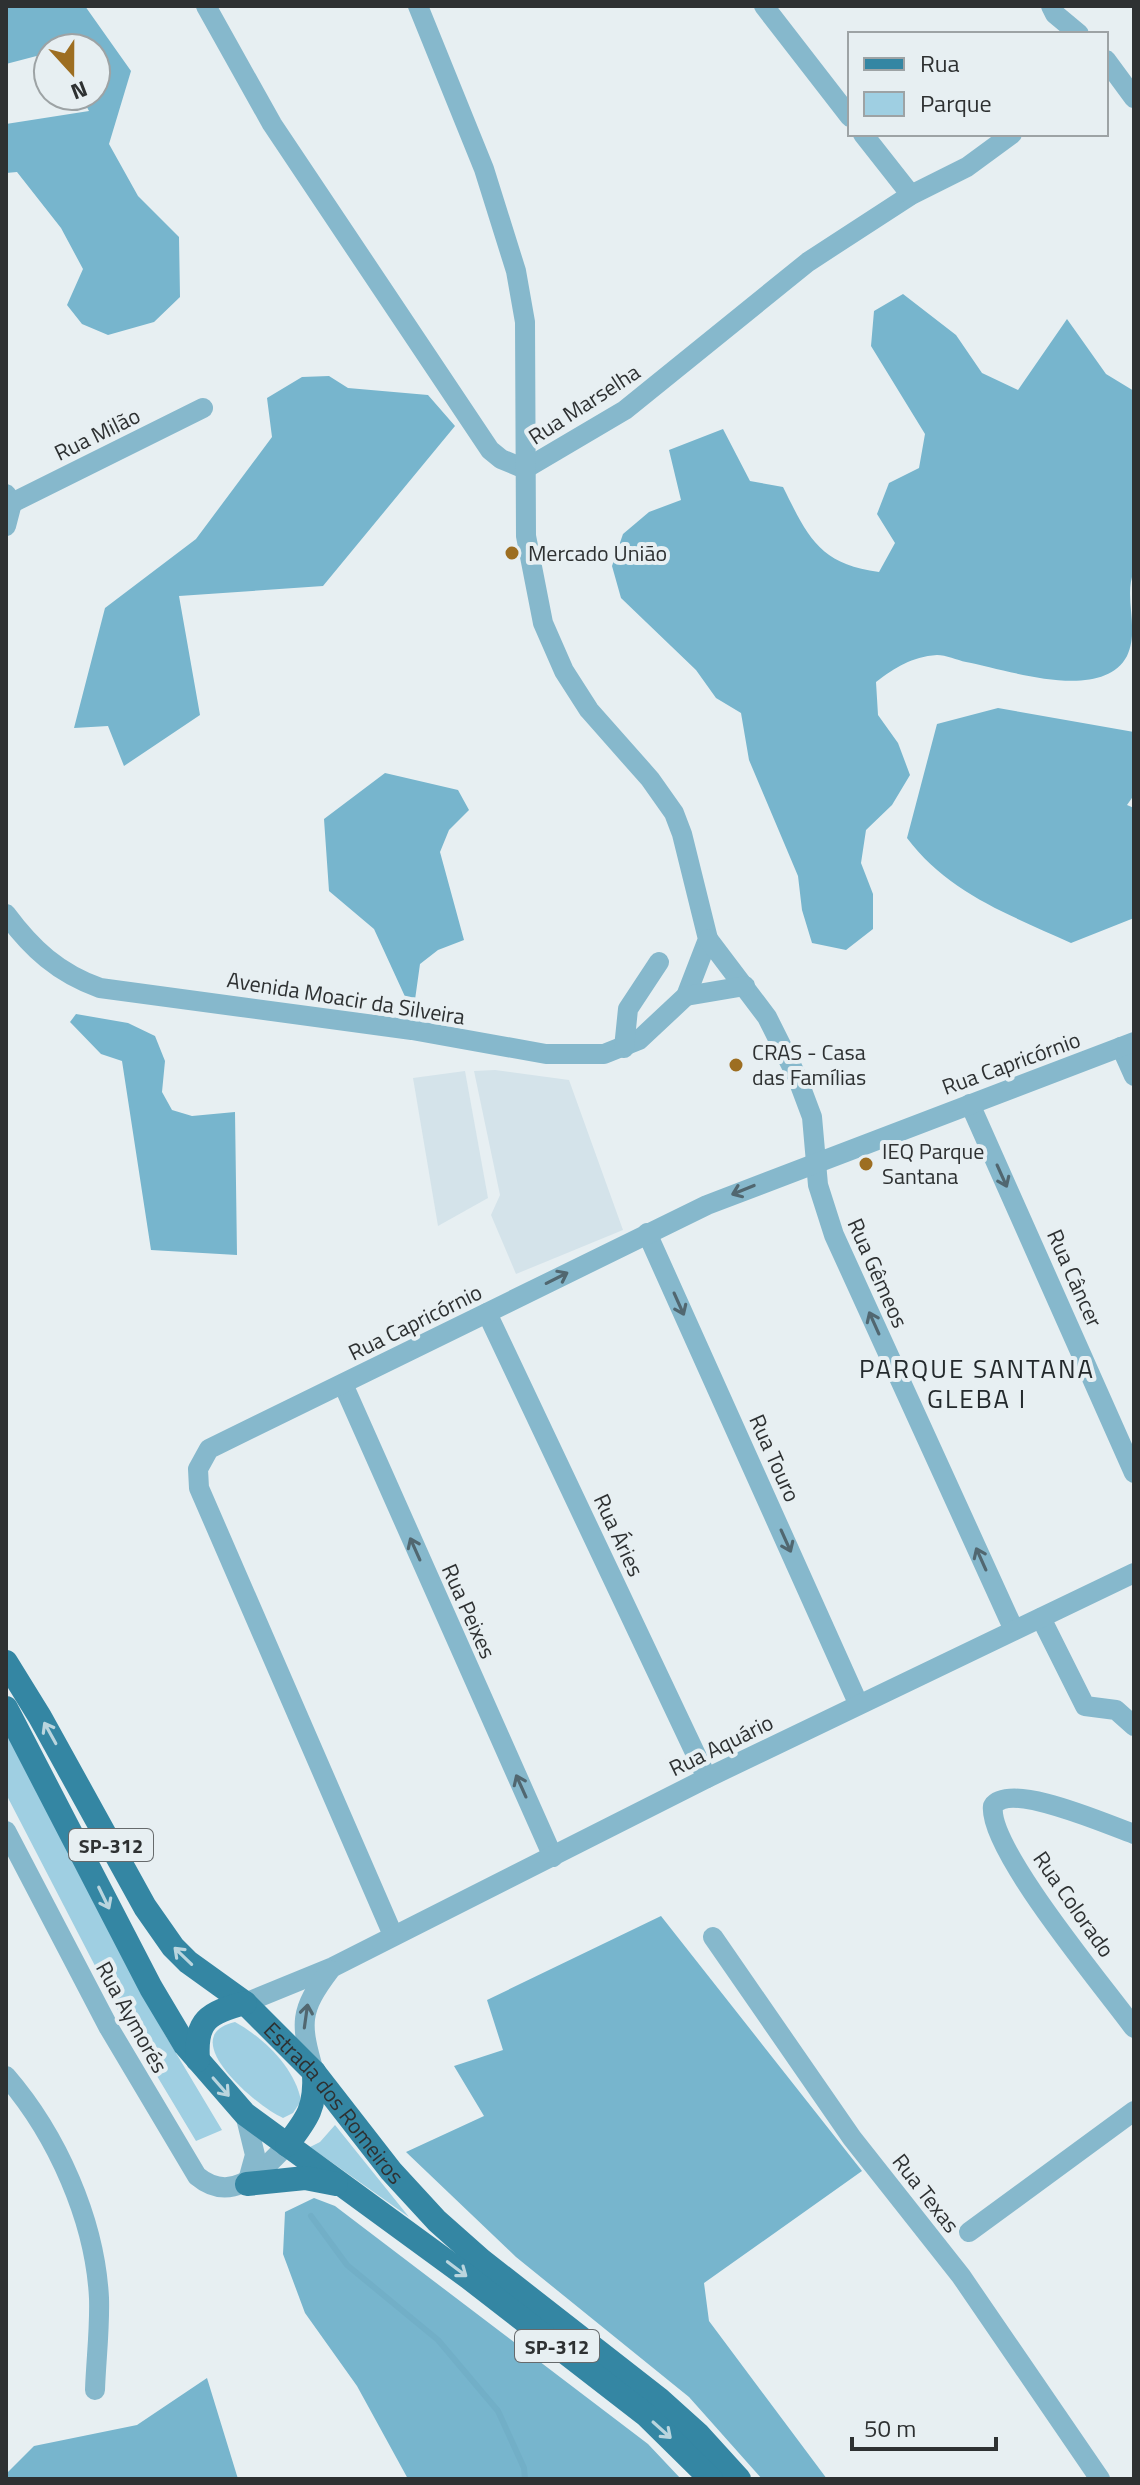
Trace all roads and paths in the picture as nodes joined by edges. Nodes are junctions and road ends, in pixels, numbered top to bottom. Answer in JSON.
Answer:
{"nodes":[{"id":1,"x":206,"y":6,"type":"edge"},
{"id":2,"x":418,"y":6,"type":"edge"},
{"id":3,"x":764,"y":6,"type":"edge"},
{"id":4,"x":1052,"y":18,"type":"edge"},
{"id":5,"x":1076,"y":32,"type":"edge"},
{"id":6,"x":1108,"y":63,"type":"edge"},
{"id":7,"x":1134,"y":98,"type":"edge"},
{"id":8,"x":848,"y":114,"type":"edge"},
{"id":9,"x":865,"y":136,"type":"edge"},
{"id":10,"x":1009,"y":136,"type":"edge"},
{"id":11,"x":911,"y":195,"type":"junction"},
{"id":12,"x":203,"y":408,"type":"dead end"},
{"id":13,"x":525,"y":469,"type":"junction"},
{"id":14,"x":9,"y":498,"type":"edge"},
{"id":15,"x":6,"y":526,"type":"edge"},
{"id":16,"x":6,"y":914,"type":"edge"},
{"id":17,"x":708,"y":939,"type":"junction"},
{"id":18,"x":659,"y":962,"type":"dead end"},
{"id":19,"x":745,"y":986,"type":"junction"},
{"id":20,"x":686,"y":996,"type":"junction"},
{"id":21,"x":1128,"y":1044,"type":"edge"},
{"id":22,"x":624,"y":1048,"type":"junction"},
{"id":23,"x":1134,"y":1076,"type":"edge"},
{"id":24,"x":970,"y":1104,"type":"junction"},
{"id":25,"x":815,"y":1161,"type":"junction"},
{"id":26,"x":647,"y":1233,"type":"junction"},
{"id":27,"x":487,"y":1313,"type":"junction"},
{"id":28,"x":343,"y":1384,"type":"junction"},
{"id":29,"x":1134,"y":1473,"type":"edge"},
{"id":30,"x":1134,"y":1573,"type":"edge"},
{"id":31,"x":1041,"y":1618,"type":"junction"},
{"id":32,"x":1014,"y":1630,"type":"junction"},
{"id":33,"x":6,"y":1662,"type":"edge"},
{"id":34,"x":858,"y":1703,"type":"junction"},
{"id":35,"x":6,"y":1708,"type":"edge"},
{"id":36,"x":1134,"y":1726,"type":"edge"},
{"id":37,"x":707,"y":1778,"type":"junction"},
{"id":38,"x":6,"y":1831,"type":"edge"},
{"id":39,"x":1134,"y":1834,"type":"edge"},
{"id":40,"x":553,"y":1857,"type":"junction"},
{"id":41,"x":393,"y":1935,"type":"junction"},
{"id":42,"x":713,"y":1937,"type":"dead end"},
{"id":43,"x":333,"y":1967,"type":"junction"},
{"id":44,"x":245,"y":2003,"type":"junction"},
{"id":45,"x":1134,"y":2028,"type":"edge"},
{"id":46,"x":198,"y":2060,"type":"junction"},
{"id":47,"x":314,"y":2072,"type":"junction"},
{"id":48,"x":6,"y":2076,"type":"edge"},
{"id":49,"x":1134,"y":2111,"type":"edge"},
{"id":50,"x":245,"y":2114,"type":"junction"},
{"id":51,"x":287,"y":2145,"type":"junction"},
{"id":52,"x":247,"y":2184,"type":"junction"},
{"id":53,"x":344,"y":2186,"type":"junction"},
{"id":54,"x":969,"y":2232,"type":"dead end"},
{"id":55,"x":95,"y":2390,"type":"dead end"},
{"id":56,"x":711,"y":2479,"type":"edge"},
{"id":57,"x":739,"y":2479,"type":"edge"},
{"id":58,"x":1100,"y":2479,"type":"edge"}],
"edges":[{"from":1,"to":13,"type":"street","name":"Rua Marselha"},
{"from":2,"to":13,"type":"street"},
{"from":3,"to":8,"type":"street"},
{"from":4,"to":5,"type":"street"},
{"from":6,"to":7,"type":"street"},
{"from":9,"to":11,"type":"street"},
{"from":10,"to":11,"type":"street","name":"Rua Marselha"},
{"from":11,"to":13,"type":"street","name":"Rua Marselha"},
{"from":12,"to":14,"type":"street","name":"Rua Milão"},
{"from":13,"to":17,"type":"street"},
{"from":14,"to":15,"type":"street"},
{"from":16,"to":22,"type":"street","name":"Avenida Moacir da Silveira"},
{"from":17,"to":19,"type":"street","name":"Rua Gêmeos"},
{"from":17,"to":20,"type":"street","name":"Avenida Moacir da Silveira"},
{"from":18,"to":22,"type":"street"},
{"from":19,"to":20,"type":"street"},
{"from":19,"to":25,"type":"street","name":"Rua Gêmeos"},
{"from":20,"to":22,"type":"street","name":"Avenida Moacir da Silveira"},
{"from":21,"to":23,"type":"street"},
{"from":21,"to":24,"type":"street","name":"Rua Capricórnio"},
{"from":24,"to":25,"type":"street","name":"Rua Capricórnio"},
{"from":24,"to":29,"type":"street","name":"Rua Câncer","one_way":true},
{"from":25,"to":26,"type":"street","name":"Rua Capricórnio","one_way":true},
{"from":32,"to":25,"type":"street","name":"Rua Gêmeos","one_way":true},
{"from":27,"to":26,"type":"street","name":"Rua Capricórnio","one_way":true},
{"from":26,"to":34,"type":"street","name":"Rua Touro","one_way":true},
{"from":27,"to":28,"type":"street","name":"Rua Capricórnio"},
{"from":27,"to":37,"type":"street","name":"Rua Áries"},
{"from":40,"to":28,"type":"street","name":"Rua Peixes","one_way":true},
{"from":28,"to":41,"type":"street","name":"Rua Capricórnio"},
{"from":30,"to":31,"type":"street","name":"Rua Aquário"},
{"from":31,"to":32,"type":"street","name":"Rua Aquário"},
{"from":31,"to":36,"type":"street"},
{"from":32,"to":34,"type":"street","name":"Rua Aquário"},
{"from":44,"to":33,"type":"main road","name":"Estrada dos Romeiros","number":"SP-312","one_way":true},
{"from":34,"to":37,"type":"street","name":"Rua Aquário"},
{"from":35,"to":46,"type":"main road","name":"Estrada dos Romeiros","number":"SP-312","one_way":true},
{"from":37,"to":40,"type":"street","name":"Rua Aquário"},
{"from":38,"to":52,"type":"street","name":"Rua Aymorés"},
{"from":39,"to":45,"type":"street","name":"Rua Colorado"},
{"from":40,"to":41,"type":"street","name":"Rua Aquário"},
{"from":41,"to":43,"type":"street","name":"Rua Aquário"},
{"from":42,"to":58,"type":"street","name":"Rua Texas"},
{"from":43,"to":44,"type":"street","name":"Rua Aquário"},
{"from":47,"to":43,"type":"street","one_way":true},
{"from":44,"to":46,"type":"main road"},
{"from":44,"to":47,"type":"main road","name":"Estrada dos Romeiros","number":"SP-312"},
{"from":46,"to":50,"type":"main road","name":"Estrada dos Romeiros","number":"SP-312","one_way":true},
{"from":47,"to":51,"type":"main road"},
{"from":47,"to":57,"type":"main road","name":"Estrada dos Romeiros","number":"SP-312"},
{"from":48,"to":55,"type":"street"},
{"from":49,"to":54,"type":"street"},
{"from":50,"to":51,"type":"main road","name":"Estrada dos Romeiros","number":"SP-312"},
{"from":50,"to":52,"type":"street"},
{"from":51,"to":52,"type":"street"},
{"from":51,"to":53,"type":"main road","name":"Estrada dos Romeiros","number":"SP-312"},
{"from":52,"to":53,"type":"main road"},
{"from":53,"to":56,"type":"main road","name":"Estrada dos Romeiros","number":"SP-312","one_way":true}]}
